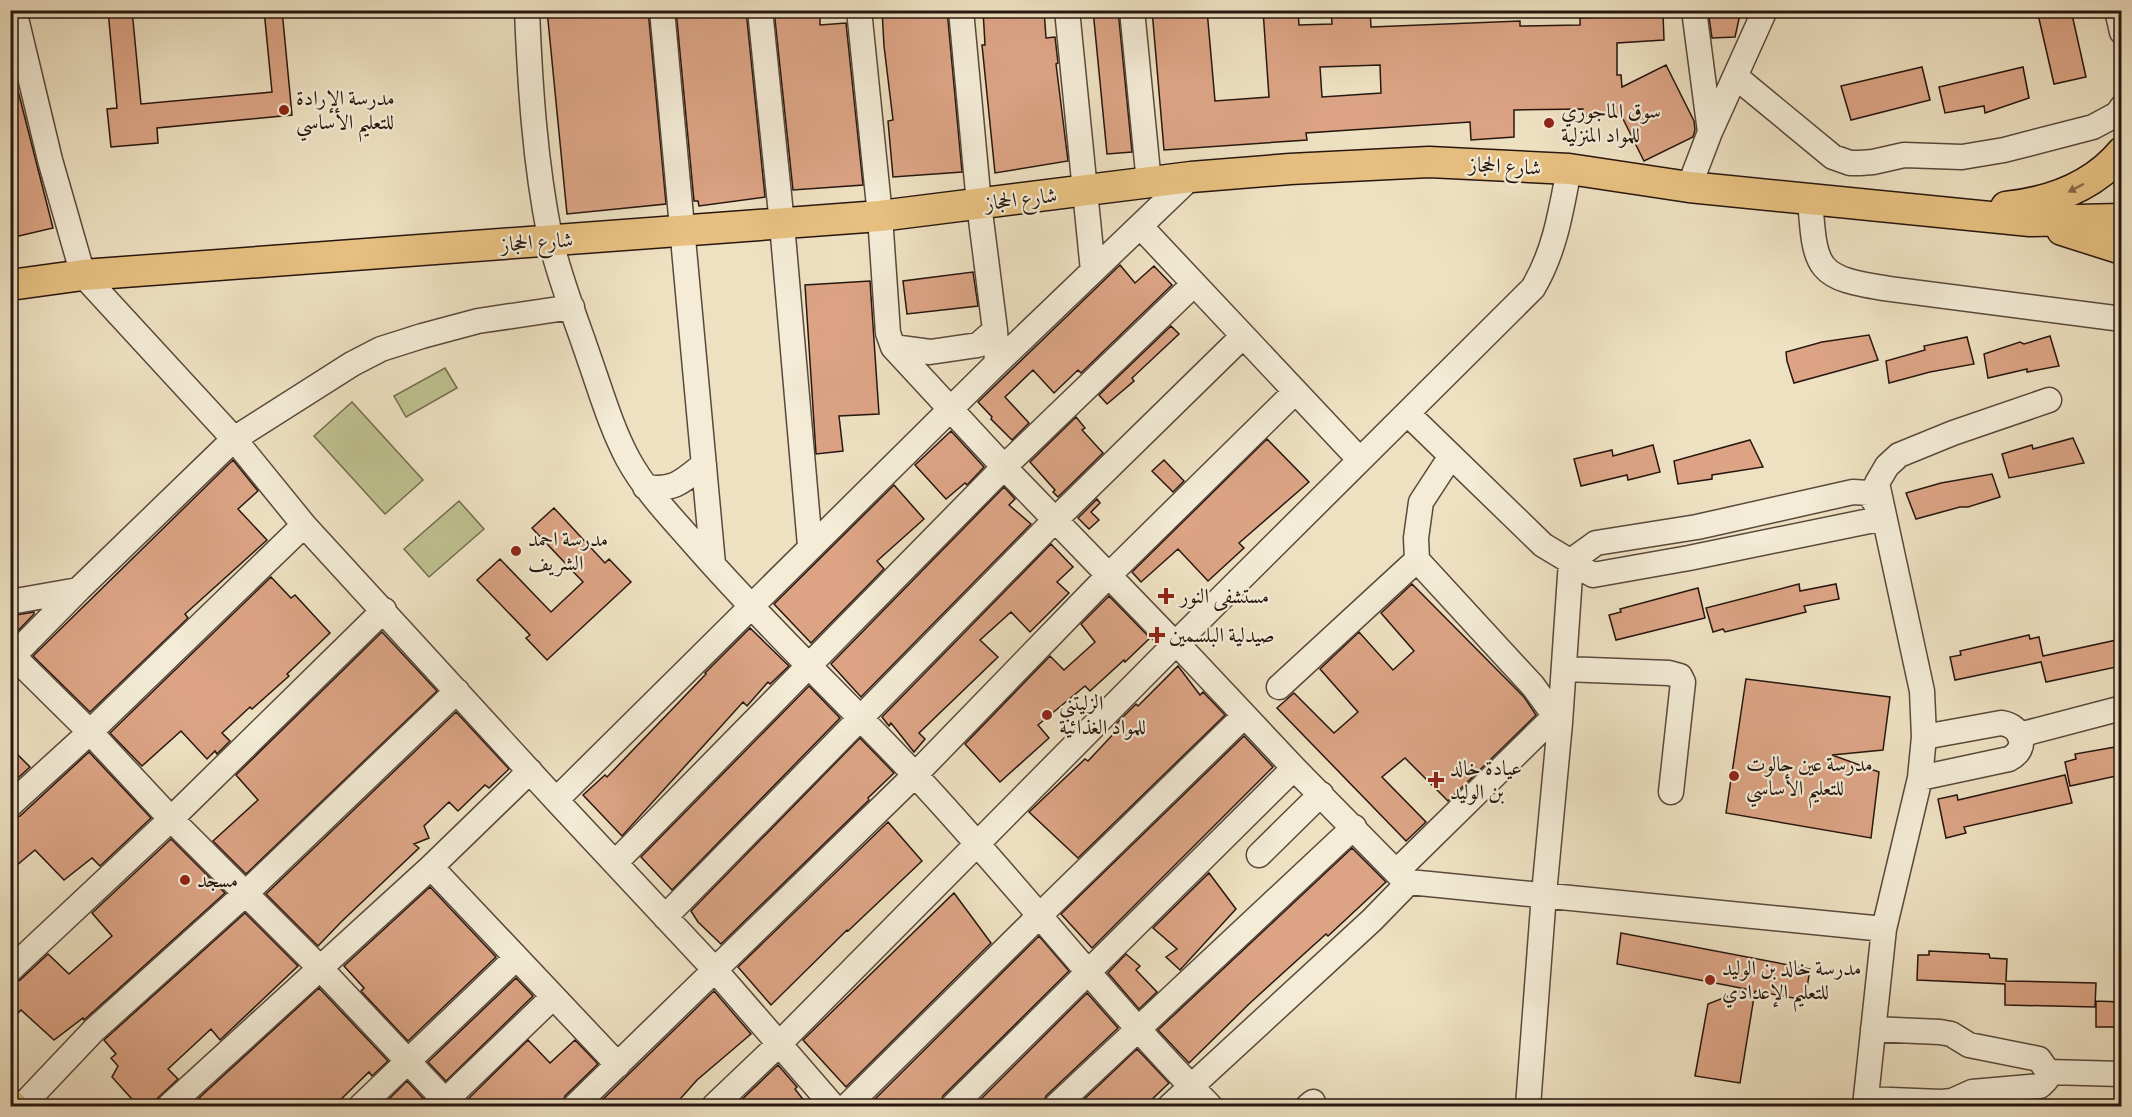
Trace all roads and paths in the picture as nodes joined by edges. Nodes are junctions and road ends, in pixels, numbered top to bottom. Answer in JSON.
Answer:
{"nodes":[{"id":1,"x":14,"y":10,"type":"edge"},
{"id":2,"x":527,"y":10,"type":"edge"},
{"id":3,"x":662,"y":10,"type":"edge"},
{"id":4,"x":760,"y":10,"type":"edge"},
{"id":5,"x":859,"y":10,"type":"edge"},
{"id":6,"x":961,"y":10,"type":"edge"},
{"id":7,"x":1067,"y":10,"type":"edge"},
{"id":8,"x":1132,"y":10,"type":"edge"},
{"id":9,"x":1694,"y":10,"type":"edge"},
{"id":10,"x":1765,"y":10,"type":"edge"},
{"id":11,"x":2116,"y":10,"type":"edge"},
{"id":12,"x":2121,"y":32,"type":"edge"},
{"id":13,"x":1736,"y":77,"type":"junction"},
{"id":14,"x":2121,"y":107,"type":"edge"},
{"id":15,"x":1710,"y":132,"type":"junction"},
{"id":16,"x":2121,"y":152,"type":"edge"},
{"id":17,"x":1569,"y":169,"type":"junction"},
{"id":18,"x":1191,"y":177,"type":"junction"},
{"id":19,"x":1149,"y":183,"type":"junction"},
{"id":20,"x":1689,"y":187,"type":"junction"},
{"id":21,"x":1085,"y":191,"type":"junction"},
{"id":22,"x":1810,"y":198,"type":"junction"},
{"id":23,"x":979,"y":204,"type":"junction"},
{"id":24,"x":1957,"y":212,"type":"junction"},
{"id":25,"x":880,"y":216,"type":"junction"},
{"id":26,"x":2121,"y":219,"type":"edge"},
{"id":27,"x":2030,"y":221,"type":"junction"},
{"id":28,"x":782,"y":224,"type":"junction"},
{"id":29,"x":1141,"y":227,"type":"junction"},
{"id":30,"x":683,"y":231,"type":"junction"},
{"id":31,"x":551,"y":241,"type":"junction"},
{"id":32,"x":2121,"y":249,"type":"edge"},
{"id":33,"x":1092,"y":271,"type":"junction"},
{"id":34,"x":83,"y":275,"type":"junction"},
{"id":35,"x":1194,"y":284,"type":"junction"},
{"id":36,"x":10,"y":285,"type":"edge"},
{"id":37,"x":572,"y":307,"type":"junction"},
{"id":38,"x":2121,"y":319,"type":"edge"},
{"id":39,"x":995,"y":330,"type":"junction"},
{"id":40,"x":1242,"y":337,"type":"junction"},
{"id":41,"x":893,"y":347,"type":"junction"},
{"id":42,"x":997,"y":363,"type":"junction"},
{"id":43,"x":1295,"y":392,"type":"junction"},
{"id":44,"x":2049,"y":400,"type":"dead end"},
{"id":45,"x":949,"y":410,"type":"junction"},
{"id":46,"x":1408,"y":414,"type":"junction"},
{"id":47,"x":234,"y":439,"type":"junction"},
{"id":48,"x":1451,"y":456,"type":"junction"},
{"id":49,"x":1360,"y":460,"type":"junction"},
{"id":50,"x":704,"y":464,"type":"junction"},
{"id":51,"x":1004,"y":467,"type":"junction"},
{"id":52,"x":645,"y":487,"type":"junction"},
{"id":53,"x":1789,"y":507,"type":"junction"},
{"id":54,"x":1884,"y":518,"type":"junction"},
{"id":55,"x":1055,"y":520,"type":"junction"},
{"id":56,"x":304,"y":525,"type":"junction"},
{"id":57,"x":1794,"y":537,"type":"junction"},
{"id":58,"x":810,"y":546,"type":"junction"},
{"id":59,"x":1417,"y":560,"type":"junction"},
{"id":60,"x":1570,"y":561,"type":"junction"},
{"id":61,"x":713,"y":564,"type":"junction"},
{"id":62,"x":1108,"y":576,"type":"junction"},
{"id":63,"x":78,"y":590,"type":"junction"},
{"id":64,"x":10,"y":602,"type":"edge"},
{"id":65,"x":752,"y":606,"type":"junction"},
{"id":66,"x":384,"y":610,"type":"junction"},
{"id":67,"x":1180,"y":648,"type":"junction"},
{"id":68,"x":11,"y":656,"type":"edge"},
{"id":69,"x":809,"y":667,"type":"junction"},
{"id":70,"x":1564,"y":669,"type":"junction"},
{"id":71,"x":1278,"y":687,"type":"dead end"},
{"id":72,"x":457,"y":690,"type":"junction"},
{"id":73,"x":2121,"y":708,"type":"edge"},
{"id":74,"x":1244,"y":716,"type":"junction"},
{"id":75,"x":1558,"y":719,"type":"junction"},
{"id":76,"x":861,"y":720,"type":"junction"},
{"id":77,"x":90,"y":732,"type":"junction"},
{"id":78,"x":2019,"y":735,"type":"junction"},
{"id":79,"x":1924,"y":738,"type":"junction"},
{"id":80,"x":1294,"y":768,"type":"junction"},
{"id":81,"x":530,"y":771,"type":"junction"},
{"id":82,"x":915,"y":775,"type":"junction"},
{"id":83,"x":1920,"y":778,"type":"junction"},
{"id":84,"x":1671,"y":792,"type":"dead end"},
{"id":85,"x":1321,"y":794,"type":"junction"},
{"id":86,"x":556,"y":800,"type":"junction"},
{"id":87,"x":10,"y":805,"type":"edge"},
{"id":88,"x":171,"y":819,"type":"junction"},
{"id":89,"x":1354,"y":827,"type":"junction"},
{"id":90,"x":976,"y":843,"type":"junction"},
{"id":91,"x":1259,"y":855,"type":"dead end"},
{"id":92,"x":615,"y":863,"type":"junction"},
{"id":93,"x":431,"y":867,"type":"junction"},
{"id":94,"x":1403,"y":877,"type":"junction"},
{"id":95,"x":245,"y":894,"type":"junction"},
{"id":96,"x":1544,"y":894,"type":"junction"},
{"id":97,"x":1039,"y":915,"type":"junction"},
{"id":98,"x":665,"y":917,"type":"junction"},
{"id":99,"x":1884,"y":929,"type":"junction"},
{"id":100,"x":516,"y":958,"type":"junction"},
{"id":101,"x":321,"y":969,"type":"junction"},
{"id":102,"x":10,"y":970,"type":"edge"},
{"id":103,"x":715,"y":970,"type":"junction"},
{"id":104,"x":1089,"y":973,"type":"junction"},
{"id":105,"x":553,"y":997,"type":"junction"},
{"id":106,"x":1138,"y":1028,"type":"junction"},
{"id":107,"x":1872,"y":1029,"type":"junction"},
{"id":108,"x":778,"y":1045,"type":"junction"},
{"id":109,"x":408,"y":1062,"type":"junction"},
{"id":110,"x":618,"y":1065,"type":"junction"},
{"id":111,"x":2048,"y":1072,"type":"junction"},
{"id":112,"x":2121,"y":1074,"type":"edge"},
{"id":113,"x":1191,"y":1087,"type":"junction"},
{"id":114,"x":1866,"y":1103,"type":"edge"},
{"id":115,"x":176,"y":1104,"type":"edge"},
{"id":116,"x":447,"y":1104,"type":"edge"},
{"id":117,"x":22,"y":1107,"type":"edge"},
{"id":118,"x":361,"y":1107,"type":"edge"},
{"id":119,"x":575,"y":1107,"type":"edge"},
{"id":120,"x":714,"y":1107,"type":"edge"},
{"id":121,"x":833,"y":1107,"type":"edge"},
{"id":122,"x":847,"y":1107,"type":"edge"},
{"id":123,"x":953,"y":1107,"type":"edge"},
{"id":124,"x":1056,"y":1107,"type":"edge"},
{"id":125,"x":1170,"y":1107,"type":"edge"},
{"id":126,"x":1210,"y":1107,"type":"edge"},
{"id":127,"x":1528,"y":1107,"type":"edge"}],
"edges":[{"from":1,"to":34,"type":"street"},
{"from":2,"to":31,"type":"street"},
{"from":3,"to":30,"type":"street"},
{"from":4,"to":28,"type":"street"},
{"from":5,"to":25,"type":"street"},
{"from":6,"to":23,"type":"street"},
{"from":7,"to":21,"type":"street"},
{"from":8,"to":19,"type":"street"},
{"from":9,"to":15,"type":"street"},
{"from":10,"to":13,"type":"street"},
{"from":11,"to":12,"type":"street"},
{"from":13,"to":14,"type":"street"},
{"from":13,"to":15,"type":"street"},
{"from":15,"to":20,"type":"street"},
{"from":16,"to":24,"type":"main road","one_way":true},
{"from":17,"to":18,"type":"main road","name":"شارع الحجاز"},
{"from":17,"to":20,"type":"main road","name":"شارع الحجاز"},
{"from":17,"to":46,"type":"street"},
{"from":18,"to":19,"type":"main road","name":"شارع الحجاز"},
{"from":18,"to":29,"type":"street"},
{"from":19,"to":21,"type":"main road","name":"شارع الحجاز"},
{"from":20,"to":22,"type":"main road","name":"شارع الحجاز"},
{"from":21,"to":23,"type":"main road","name":"شارع الحجاز"},
{"from":21,"to":33,"type":"street"},
{"from":22,"to":24,"type":"main road","name":"شارع الحجاز"},
{"from":22,"to":38,"type":"street"},
{"from":23,"to":25,"type":"main road","name":"شارع الحجاز"},
{"from":23,"to":39,"type":"street"},
{"from":24,"to":27,"type":"main road","name":"شارع الحجاز"},
{"from":25,"to":28,"type":"main road","name":"شارع الحجاز"},
{"from":25,"to":41,"type":"street"},
{"from":26,"to":27,"type":"main road","name":"شارع الحجاز"},
{"from":27,"to":32,"type":"main road","name":"شارع الحجاز"},
{"from":28,"to":30,"type":"main road","name":"شارع الحجاز"},
{"from":28,"to":58,"type":"street"},
{"from":29,"to":33,"type":"street"},
{"from":29,"to":35,"type":"street"},
{"from":30,"to":31,"type":"main road","name":"شارع الحجاز"},
{"from":30,"to":50,"type":"street"},
{"from":31,"to":34,"type":"main road","name":"شارع الحجاز"},
{"from":31,"to":37,"type":"street"},
{"from":33,"to":42,"type":"street"},
{"from":34,"to":36,"type":"main road","name":"شارع الحجاز"},
{"from":34,"to":47,"type":"street"},
{"from":35,"to":40,"type":"street"},
{"from":35,"to":51,"type":"street"},
{"from":37,"to":47,"type":"street"},
{"from":37,"to":52,"type":"street"},
{"from":39,"to":41,"type":"street"},
{"from":39,"to":42,"type":"street"},
{"from":40,"to":43,"type":"street"},
{"from":40,"to":55,"type":"street"},
{"from":41,"to":45,"type":"street"},
{"from":42,"to":45,"type":"street"},
{"from":43,"to":49,"type":"street"},
{"from":43,"to":62,"type":"street"},
{"from":44,"to":54,"type":"street"},
{"from":45,"to":51,"type":"street"},
{"from":45,"to":58,"type":"street"},
{"from":46,"to":48,"type":"street"},
{"from":46,"to":49,"type":"street"},
{"from":47,"to":56,"type":"street"},
{"from":47,"to":63,"type":"street"},
{"from":48,"to":59,"type":"street"},
{"from":48,"to":60,"type":"street"},
{"from":49,"to":67,"type":"street"},
{"from":50,"to":52,"type":"street"},
{"from":50,"to":61,"type":"street"},
{"from":51,"to":55,"type":"street"},
{"from":51,"to":69,"type":"street"},
{"from":52,"to":61,"type":"street"},
{"from":53,"to":54,"type":"street"},
{"from":53,"to":57,"type":"street"},
{"from":53,"to":60,"type":"street"},
{"from":54,"to":57,"type":"street"},
{"from":54,"to":79,"type":"street"},
{"from":55,"to":62,"type":"street"},
{"from":55,"to":76,"type":"street"},
{"from":56,"to":66,"type":"street"},
{"from":56,"to":77,"type":"street"},
{"from":57,"to":60,"type":"street"},
{"from":58,"to":65,"type":"street"},
{"from":59,"to":71,"type":"street"},
{"from":59,"to":75,"type":"street"},
{"from":60,"to":70,"type":"street"},
{"from":61,"to":65,"type":"street"},
{"from":62,"to":67,"type":"street"},
{"from":62,"to":82,"type":"street"},
{"from":63,"to":64,"type":"street"},
{"from":63,"to":68,"type":"street"},
{"from":65,"to":69,"type":"street"},
{"from":65,"to":86,"type":"street"},
{"from":66,"to":72,"type":"street"},
{"from":66,"to":88,"type":"street"},
{"from":67,"to":74,"type":"street"},
{"from":67,"to":90,"type":"street"},
{"from":68,"to":77,"type":"street"},
{"from":69,"to":76,"type":"street"},
{"from":69,"to":92,"type":"street"},
{"from":70,"to":75,"type":"street"},
{"from":70,"to":84,"type":"street"},
{"from":72,"to":81,"type":"street"},
{"from":72,"to":95,"type":"street"},
{"from":73,"to":78,"type":"street"},
{"from":74,"to":80,"type":"street"},
{"from":74,"to":97,"type":"street"},
{"from":75,"to":94,"type":"street"},
{"from":75,"to":96,"type":"street"},
{"from":76,"to":82,"type":"street"},
{"from":76,"to":98,"type":"street"},
{"from":77,"to":87,"type":"street"},
{"from":77,"to":88,"type":"street"},
{"from":78,"to":79,"type":"street"},
{"from":78,"to":83,"type":"street"},
{"from":79,"to":83,"type":"street"},
{"from":80,"to":85,"type":"street"},
{"from":80,"to":104,"type":"street"},
{"from":81,"to":86,"type":"street"},
{"from":81,"to":93,"type":"street"},
{"from":82,"to":90,"type":"street"},
{"from":82,"to":103,"type":"street"},
{"from":83,"to":99,"type":"street"},
{"from":85,"to":89,"type":"street"},
{"from":85,"to":91,"type":"street"},
{"from":86,"to":92,"type":"street"},
{"from":88,"to":95,"type":"street"},
{"from":88,"to":102,"type":"street"},
{"from":89,"to":94,"type":"street"},
{"from":89,"to":106,"type":"street"},
{"from":90,"to":97,"type":"street"},
{"from":90,"to":108,"type":"street"},
{"from":92,"to":98,"type":"street"},
{"from":93,"to":100,"type":"street"},
{"from":93,"to":101,"type":"street"},
{"from":94,"to":96,"type":"street"},
{"from":94,"to":113,"type":"street"},
{"from":95,"to":101,"type":"street"},
{"from":95,"to":117,"type":"street"},
{"from":96,"to":99,"type":"street"},
{"from":96,"to":127,"type":"street"},
{"from":97,"to":104,"type":"street"},
{"from":97,"to":122,"type":"street"},
{"from":98,"to":103,"type":"street"},
{"from":99,"to":107,"type":"street"},
{"from":100,"to":105,"type":"street"},
{"from":100,"to":109,"type":"street"},
{"from":101,"to":109,"type":"street"},
{"from":101,"to":115,"type":"street"},
{"from":103,"to":108,"type":"street"},
{"from":103,"to":110,"type":"street"},
{"from":104,"to":106,"type":"street"},
{"from":104,"to":123,"type":"street"},
{"from":105,"to":110,"type":"street"},
{"from":105,"to":116,"type":"street"},
{"from":106,"to":113,"type":"street"},
{"from":106,"to":124,"type":"street"},
{"from":107,"to":111,"type":"street"},
{"from":107,"to":114,"type":"street"},
{"from":108,"to":120,"type":"street"},
{"from":108,"to":121,"type":"street"},
{"from":109,"to":116,"type":"street"},
{"from":109,"to":118,"type":"street"},
{"from":110,"to":119,"type":"street"},
{"from":111,"to":112,"type":"street"},
{"from":111,"to":114,"type":"street"},
{"from":113,"to":125,"type":"street"},
{"from":113,"to":126,"type":"street"}]}
